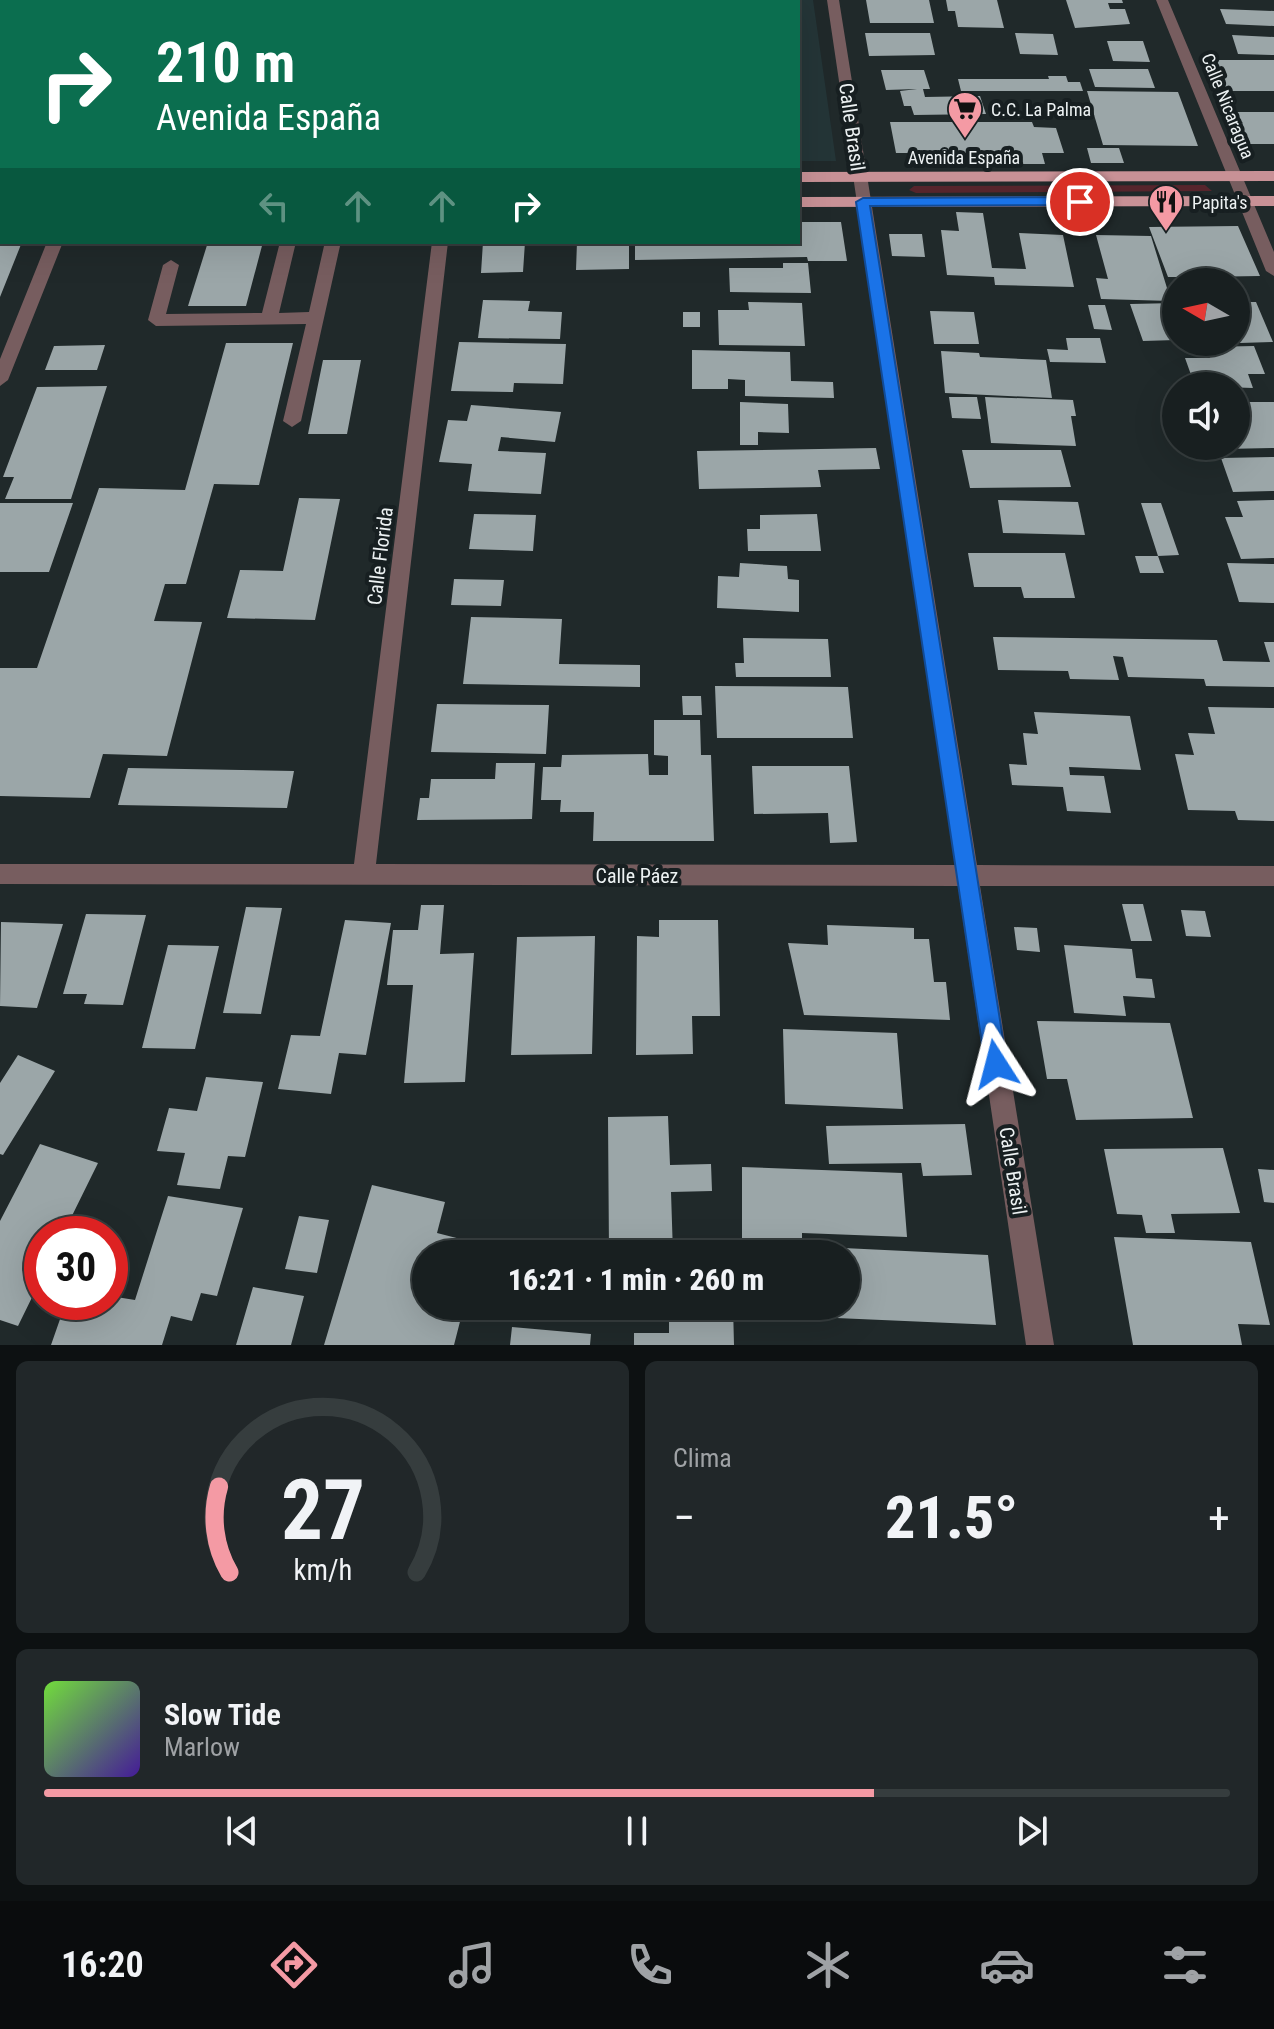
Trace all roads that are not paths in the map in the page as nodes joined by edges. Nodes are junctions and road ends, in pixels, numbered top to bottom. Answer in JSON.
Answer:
{"nodes":[{"id":1,"x":833,"y":0,"type":"edge"},
{"id":2,"x":1162,"y":0,"type":"edge"},
{"id":3,"x":1235,"y":176,"type":"junction"},
{"id":4,"x":1274,"y":176,"type":"edge"},
{"id":5,"x":800,"y":177,"type":"edge"},
{"id":6,"x":859,"y":177,"type":"junction"},
{"id":7,"x":1245,"y":201,"type":"junction"},
{"id":8,"x":1274,"y":201,"type":"edge"},
{"id":9,"x":800,"y":202,"type":"edge"},
{"id":10,"x":863,"y":202,"type":"junction"},
{"id":11,"x":54,"y":244,"type":"edge"},
{"id":12,"x":288,"y":244,"type":"edge"},
{"id":13,"x":440,"y":244,"type":"edge"},
{"id":14,"x":332,"y":246,"type":"dead end"},
{"id":15,"x":171,"y":265,"type":"dead end"},
{"id":16,"x":1274,"y":271,"type":"edge"},
{"id":17,"x":315,"y":318,"type":"junction"},
{"id":18,"x":269,"y":319,"type":"junction"},
{"id":19,"x":0,"y":380,"type":"edge"},
{"id":20,"x":292,"y":421,"type":"dead end"},
{"id":21,"x":0,"y":874,"type":"edge"},
{"id":22,"x":364,"y":875,"type":"junction"},
{"id":23,"x":967,"y":876,"type":"junction"},
{"id":24,"x":1274,"y":876,"type":"edge"},
{"id":25,"x":1040,"y":1345,"type":"edge"}],
"edges":[{"from":1,"to":6,"type":"street","name":"Calle Brasil"},
{"from":2,"to":3,"type":"street","name":"Calle Nicaragua"},
{"from":3,"to":4,"type":"main road","name":"Avenida España"},
{"from":3,"to":6,"type":"main road","name":"Avenida España"},
{"from":3,"to":7,"type":"street","name":"Calle Nicaragua"},
{"from":5,"to":6,"type":"main road","name":"Avenida España"},
{"from":6,"to":10,"type":"street","name":"Calle Brasil"},
{"from":7,"to":8,"type":"main road"},
{"from":7,"to":10,"type":"main road"},
{"from":7,"to":16,"type":"street","name":"Calle Nicaragua"},
{"from":9,"to":10,"type":"main road"},
{"from":10,"to":23,"type":"street","name":"Calle Brasil"},
{"from":11,"to":19,"type":"street"},
{"from":12,"to":18,"type":"street"},
{"from":13,"to":22,"type":"street","name":"Calle Florida"},
{"from":14,"to":17,"type":"street"},
{"from":15,"to":18,"type":"street"},
{"from":17,"to":18,"type":"street"},
{"from":17,"to":20,"type":"street"},
{"from":21,"to":22,"type":"street","name":"Calle Páez"},
{"from":22,"to":23,"type":"street","name":"Calle Páez"},
{"from":23,"to":24,"type":"street","name":"Calle Páez"},
{"from":23,"to":25,"type":"street","name":"Calle Brasil"}]}
